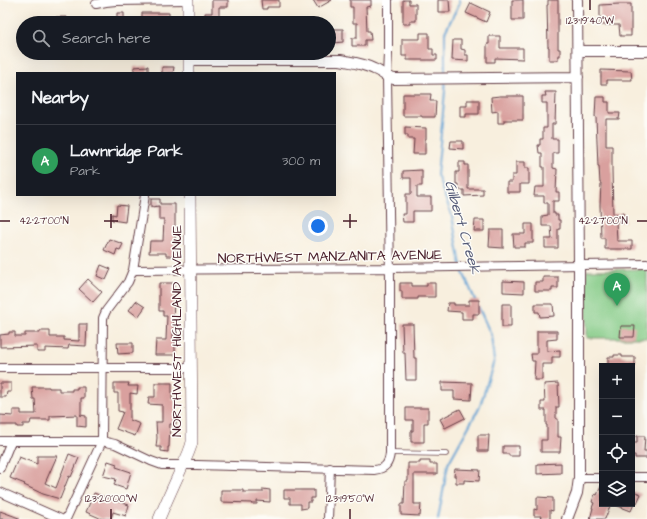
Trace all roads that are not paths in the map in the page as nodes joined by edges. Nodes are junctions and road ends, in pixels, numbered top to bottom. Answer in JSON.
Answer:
{"nodes":[{"id":1,"x":188,"y":0,"type":"edge"},
{"id":2,"x":388,"y":0,"type":"edge"},
{"id":3,"x":578,"y":0,"type":"edge"},
{"id":4,"x":96,"y":4,"type":"dead end"},
{"id":5,"x":188,"y":16,"type":"edge"},
{"id":6,"x":578,"y":51,"type":"junction"},
{"id":7,"x":647,"y":51,"type":"edge"},
{"id":8,"x":189,"y":60,"type":"edge"},
{"id":9,"x":336,"y":60,"type":"edge"},
{"id":10,"x":189,"y":72,"type":"edge"},
{"id":11,"x":578,"y":77,"type":"junction"},
{"id":12,"x":388,"y":78,"type":"junction"},
{"id":13,"x":145,"y":196,"type":"edge"},
{"id":14,"x":190,"y":196,"type":"edge"},
{"id":15,"x":647,"y":264,"type":"edge"},
{"id":16,"x":579,"y":265,"type":"junction"},
{"id":17,"x":390,"y":268,"type":"junction"},
{"id":18,"x":133,"y":270,"type":"junction"},
{"id":19,"x":191,"y":270,"type":"junction"},
{"id":20,"x":0,"y":368,"type":"edge"},
{"id":21,"x":192,"y":368,"type":"junction"},
{"id":22,"x":103,"y":369,"type":"junction"},
{"id":23,"x":0,"y":441,"type":"edge"},
{"id":24,"x":12,"y":441,"type":"junction"},
{"id":25,"x":102,"y":441,"type":"junction"},
{"id":26,"x":390,"y":453,"type":"junction"},
{"id":27,"x":446,"y":454,"type":"dead end"},
{"id":28,"x":183,"y":465,"type":"junction"},
{"id":29,"x":0,"y":468,"type":"edge"},
{"id":30,"x":330,"y":468,"type":"junction"},
{"id":31,"x":635,"y":477,"type":"edge"},
{"id":32,"x":647,"y":477,"type":"edge"},
{"id":33,"x":579,"y":478,"type":"junction"},
{"id":34,"x":599,"y":478,"type":"edge"},
{"id":35,"x":0,"y":492,"type":"edge"},
{"id":36,"x":61,"y":519,"type":"edge"},
{"id":37,"x":66,"y":519,"type":"edge"},
{"id":38,"x":159,"y":519,"type":"edge"},
{"id":39,"x":328,"y":519,"type":"edge"},
{"id":40,"x":567,"y":519,"type":"edge"}],
"edges":[{"from":1,"to":4,"type":"street"},
{"from":1,"to":5,"type":"main road"},
{"from":2,"to":12,"type":"street"},
{"from":3,"to":6,"type":"street"},
{"from":6,"to":7,"type":"street"},
{"from":6,"to":11,"type":"street"},
{"from":8,"to":10,"type":"main road"},
{"from":9,"to":12,"type":"street"},
{"from":11,"to":12,"type":"street"},
{"from":11,"to":16,"type":"street"},
{"from":12,"to":17,"type":"street"},
{"from":13,"to":18,"type":"street"},
{"from":14,"to":19,"type":"main road","name":"NORTHWEST HIGHLAND AVENUE"},
{"from":15,"to":16,"type":"street","name":"NORTHWEST MANZANITA AVENUE"},
{"from":16,"to":17,"type":"street","name":"NORTHWEST MANZANITA AVENUE"},
{"from":16,"to":33,"type":"street"},
{"from":17,"to":19,"type":"street","name":"NORTHWEST MANZANITA AVENUE"},
{"from":17,"to":26,"type":"street"},
{"from":18,"to":19,"type":"street","name":"NORTHWEST MANZANITA AVENUE"},
{"from":18,"to":22,"type":"street"},
{"from":19,"to":21,"type":"main road","name":"NORTHWEST HIGHLAND AVENUE"},
{"from":20,"to":22,"type":"street"},
{"from":21,"to":22,"type":"street"},
{"from":21,"to":28,"type":"main road","name":"NORTHWEST HIGHLAND AVENUE"},
{"from":22,"to":25,"type":"street"},
{"from":23,"to":24,"type":"street"},
{"from":24,"to":25,"type":"street"},
{"from":24,"to":29,"type":"street"},
{"from":25,"to":28,"type":"street"},
{"from":25,"to":37,"type":"street"},
{"from":26,"to":27,"type":"lane"},
{"from":26,"to":30,"type":"street"},
{"from":28,"to":30,"type":"street"},
{"from":28,"to":38,"type":"main road","name":"NORTHWEST HIGHLAND AVENUE"},
{"from":30,"to":39,"type":"street"},
{"from":31,"to":32,"type":"street"},
{"from":33,"to":34,"type":"street"},
{"from":33,"to":40,"type":"street"},
{"from":35,"to":36,"type":"street"}]}
